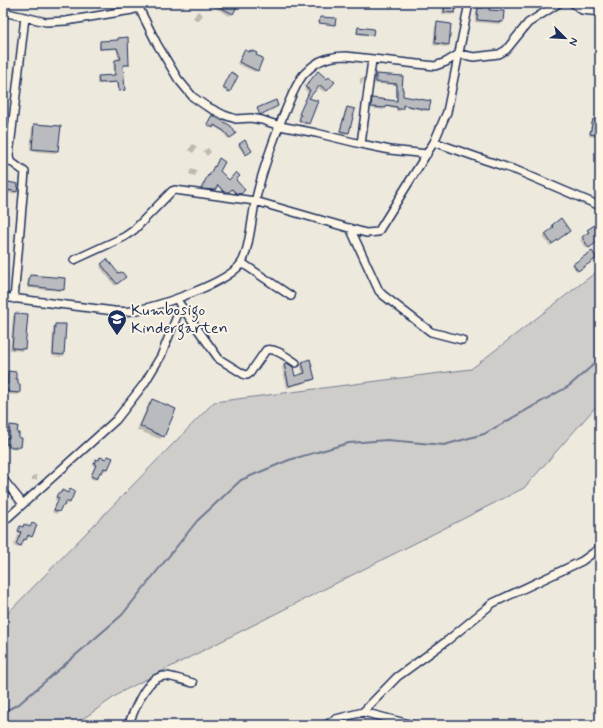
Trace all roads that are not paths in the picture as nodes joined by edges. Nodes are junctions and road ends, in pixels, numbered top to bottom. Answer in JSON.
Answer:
{"nodes":[{"id":1,"x":145,"y":3,"type":"edge"},
{"id":2,"x":469,"y":3,"type":"edge"},
{"id":3,"x":559,"y":3,"type":"edge"},
{"id":4,"x":573,"y":3,"type":"edge"},
{"id":5,"x":139,"y":8,"type":"junction"},
{"id":6,"x":3,"y":12,"type":"edge"},
{"id":7,"x":600,"y":12,"type":"edge"},
{"id":8,"x":25,"y":17,"type":"junction"},
{"id":9,"x":459,"y":54,"type":"junction"},
{"id":10,"x":372,"y":60,"type":"junction"},
{"id":11,"x":280,"y":126,"type":"junction"},
{"id":12,"x":434,"y":142,"type":"junction"},
{"id":13,"x":361,"y":144,"type":"junction"},
{"id":14,"x":426,"y":154,"type":"junction"},
{"id":15,"x":255,"y":201,"type":"junction"},
{"id":16,"x":600,"y":206,"type":"edge"},
{"id":17,"x":350,"y":228,"type":"junction"},
{"id":18,"x":74,"y":260,"type":"dead end"},
{"id":19,"x":242,"y":263,"type":"junction"},
{"id":20,"x":291,"y":296,"type":"dead end"},
{"id":21,"x":3,"y":297,"type":"edge"},
{"id":22,"x":176,"y":298,"type":"junction"},
{"id":23,"x":14,"y":299,"type":"junction"},
{"id":24,"x":181,"y":306,"type":"junction"},
{"id":25,"x":462,"y":340,"type":"dead end"},
{"id":26,"x":296,"y":363,"type":"dead end"},
{"id":27,"x":3,"y":479,"type":"edge"},
{"id":28,"x":23,"y":504,"type":"junction"},
{"id":29,"x":3,"y":522,"type":"edge"},
{"id":30,"x":600,"y":546,"type":"edge"},
{"id":31,"x":193,"y":683,"type":"dead end"},
{"id":32,"x":363,"y":712,"type":"junction"},
{"id":33,"x":128,"y":725,"type":"edge"},
{"id":34,"x":326,"y":725,"type":"edge"},
{"id":35,"x":413,"y":725,"type":"edge"}],
"edges":[{"from":1,"to":5,"type":"street"},
{"from":2,"to":9,"type":"street"},
{"from":3,"to":9,"type":"street"},
{"from":4,"to":7,"type":"street"},
{"from":5,"to":8,"type":"street"},
{"from":5,"to":11,"type":"street"},
{"from":6,"to":8,"type":"street"},
{"from":8,"to":23,"type":"street"},
{"from":9,"to":10,"type":"street"},
{"from":9,"to":12,"type":"street"},
{"from":10,"to":11,"type":"street"},
{"from":10,"to":13,"type":"street"},
{"from":11,"to":13,"type":"street"},
{"from":11,"to":15,"type":"street"},
{"from":12,"to":14,"type":"street"},
{"from":12,"to":16,"type":"street"},
{"from":13,"to":14,"type":"street"},
{"from":14,"to":17,"type":"street"},
{"from":15,"to":17,"type":"street"},
{"from":15,"to":18,"type":"street"},
{"from":15,"to":19,"type":"street"},
{"from":17,"to":25,"type":"street"},
{"from":19,"to":20,"type":"street"},
{"from":19,"to":22,"type":"street"},
{"from":21,"to":23,"type":"street"},
{"from":22,"to":23,"type":"street"},
{"from":22,"to":24,"type":"street"},
{"from":24,"to":26,"type":"street"},
{"from":24,"to":28,"type":"street"},
{"from":27,"to":28,"type":"street"},
{"from":28,"to":29,"type":"street"},
{"from":30,"to":32,"type":"street"},
{"from":31,"to":33,"type":"street"},
{"from":32,"to":34,"type":"street"},
{"from":32,"to":35,"type":"street"}]}
